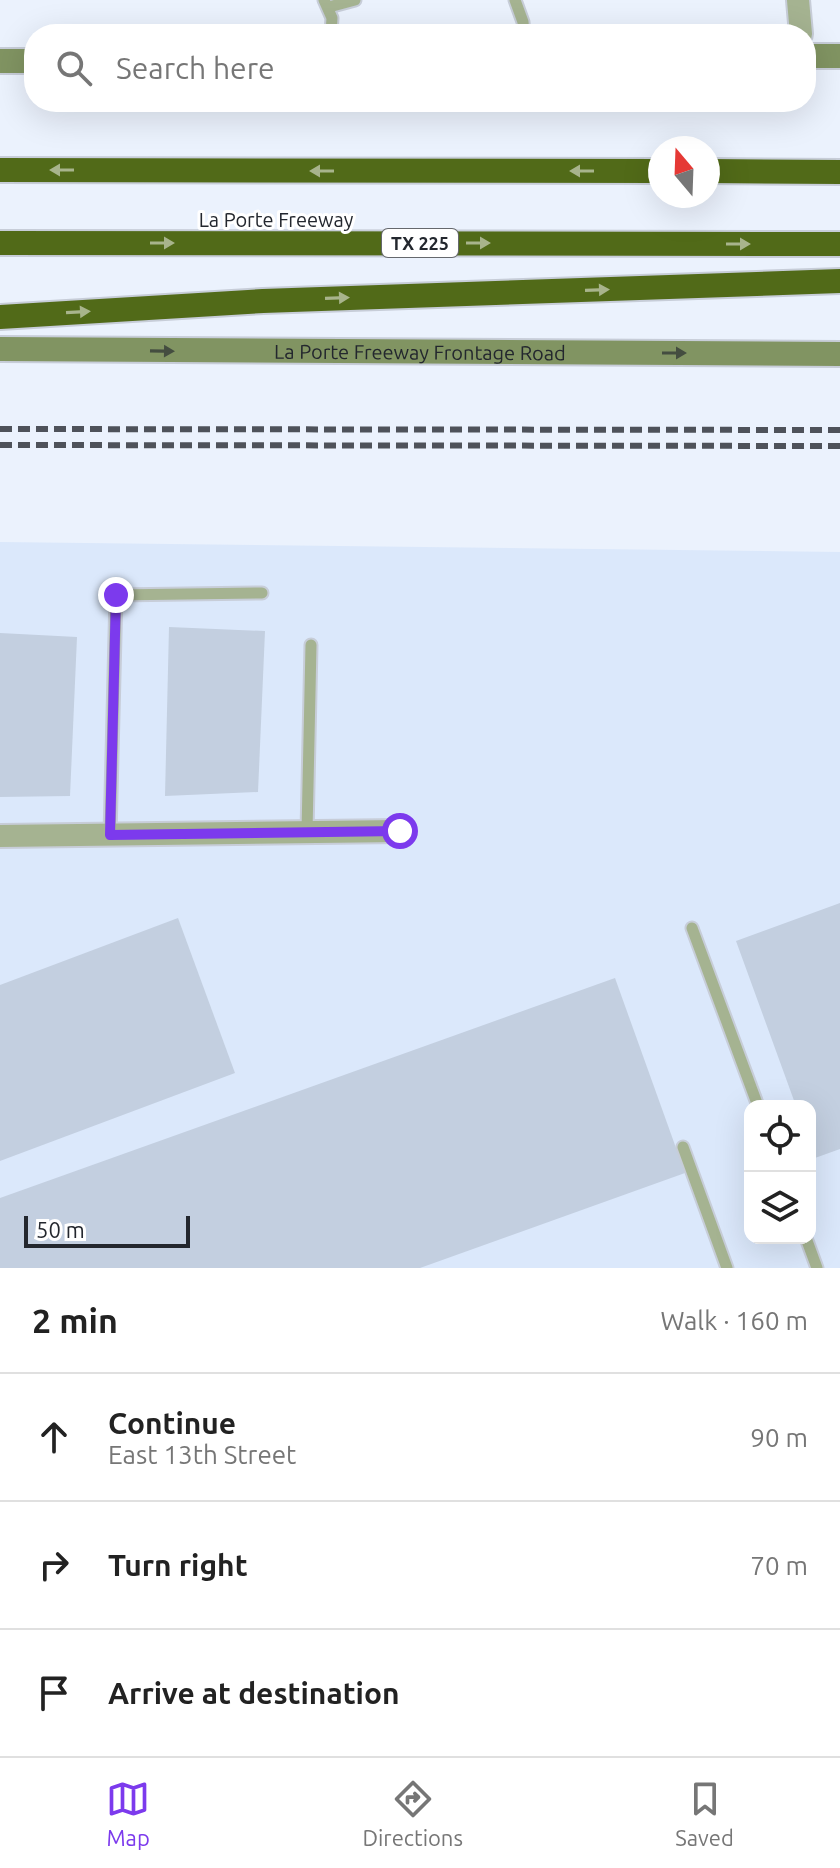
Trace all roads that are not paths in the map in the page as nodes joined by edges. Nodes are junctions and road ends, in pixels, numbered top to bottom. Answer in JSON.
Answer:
{"nodes":[{"id":1,"x":355,"y":0,"type":"edge"},
{"id":2,"x":515,"y":0,"type":"edge"},
{"id":3,"x":798,"y":0,"type":"edge"},
{"id":4,"x":326,"y":3,"type":"edge"},
{"id":5,"x":329,"y":24,"type":"edge"},
{"id":6,"x":521,"y":24,"type":"edge"},
{"id":7,"x":800,"y":24,"type":"edge"},
{"id":8,"x":816,"y":56,"type":"edge"},
{"id":9,"x":840,"y":56,"type":"edge"},
{"id":10,"x":0,"y":61,"type":"edge"},
{"id":11,"x":24,"y":61,"type":"edge"},
{"id":12,"x":0,"y":170,"type":"edge"},
{"id":13,"x":648,"y":171,"type":"edge"},
{"id":14,"x":720,"y":171,"type":"edge"},
{"id":15,"x":840,"y":172,"type":"edge"},
{"id":16,"x":0,"y":243,"type":"edge"},
{"id":17,"x":840,"y":244,"type":"edge"},
{"id":18,"x":840,"y":281,"type":"edge"},
{"id":19,"x":0,"y":317,"type":"edge"},
{"id":20,"x":0,"y":349,"type":"edge"},
{"id":21,"x":840,"y":354,"type":"edge"},
{"id":22,"x":262,"y":593,"type":"dead end"},
{"id":23,"x":311,"y":645,"type":"dead end"},
{"id":24,"x":400,"y":831,"type":"dead end"},
{"id":25,"x":307,"y":832,"type":"junction"},
{"id":26,"x":110,"y":835,"type":"junction"},
{"id":27,"x":0,"y":836,"type":"edge"},
{"id":28,"x":692,"y":928,"type":"dead end"},
{"id":29,"x":756,"y":1100,"type":"edge"},
{"id":30,"x":683,"y":1147,"type":"dead end"},
{"id":31,"x":808,"y":1244,"type":"edge"},
{"id":32,"x":727,"y":1268,"type":"edge"},
{"id":33,"x":817,"y":1268,"type":"edge"}],
"edges":[{"from":1,"to":4,"type":"lane"},
{"from":2,"to":6,"type":"lane"},
{"from":3,"to":7,"type":"street"},
{"from":4,"to":5,"type":"lane"},
{"from":8,"to":9,"type":"main road"},
{"from":10,"to":11,"type":"main road"},
{"from":13,"to":12,"type":"highway","one_way":true},
{"from":14,"to":15,"type":"highway"},
{"from":16,"to":17,"type":"highway","name":"La Porte Freeway","number":"TX 225","one_way":true},
{"from":19,"to":18,"type":"highway","one_way":true},
{"from":20,"to":21,"type":"main road","name":"La Porte Freeway Frontage Road","one_way":true},
{"from":22,"to":26,"type":"lane"},
{"from":23,"to":25,"type":"lane"},
{"from":24,"to":25,"type":"street"},
{"from":25,"to":26,"type":"street"},
{"from":26,"to":27,"type":"street"},
{"from":28,"to":29,"type":"lane"},
{"from":30,"to":32,"type":"lane"},
{"from":31,"to":33,"type":"lane"}]}
